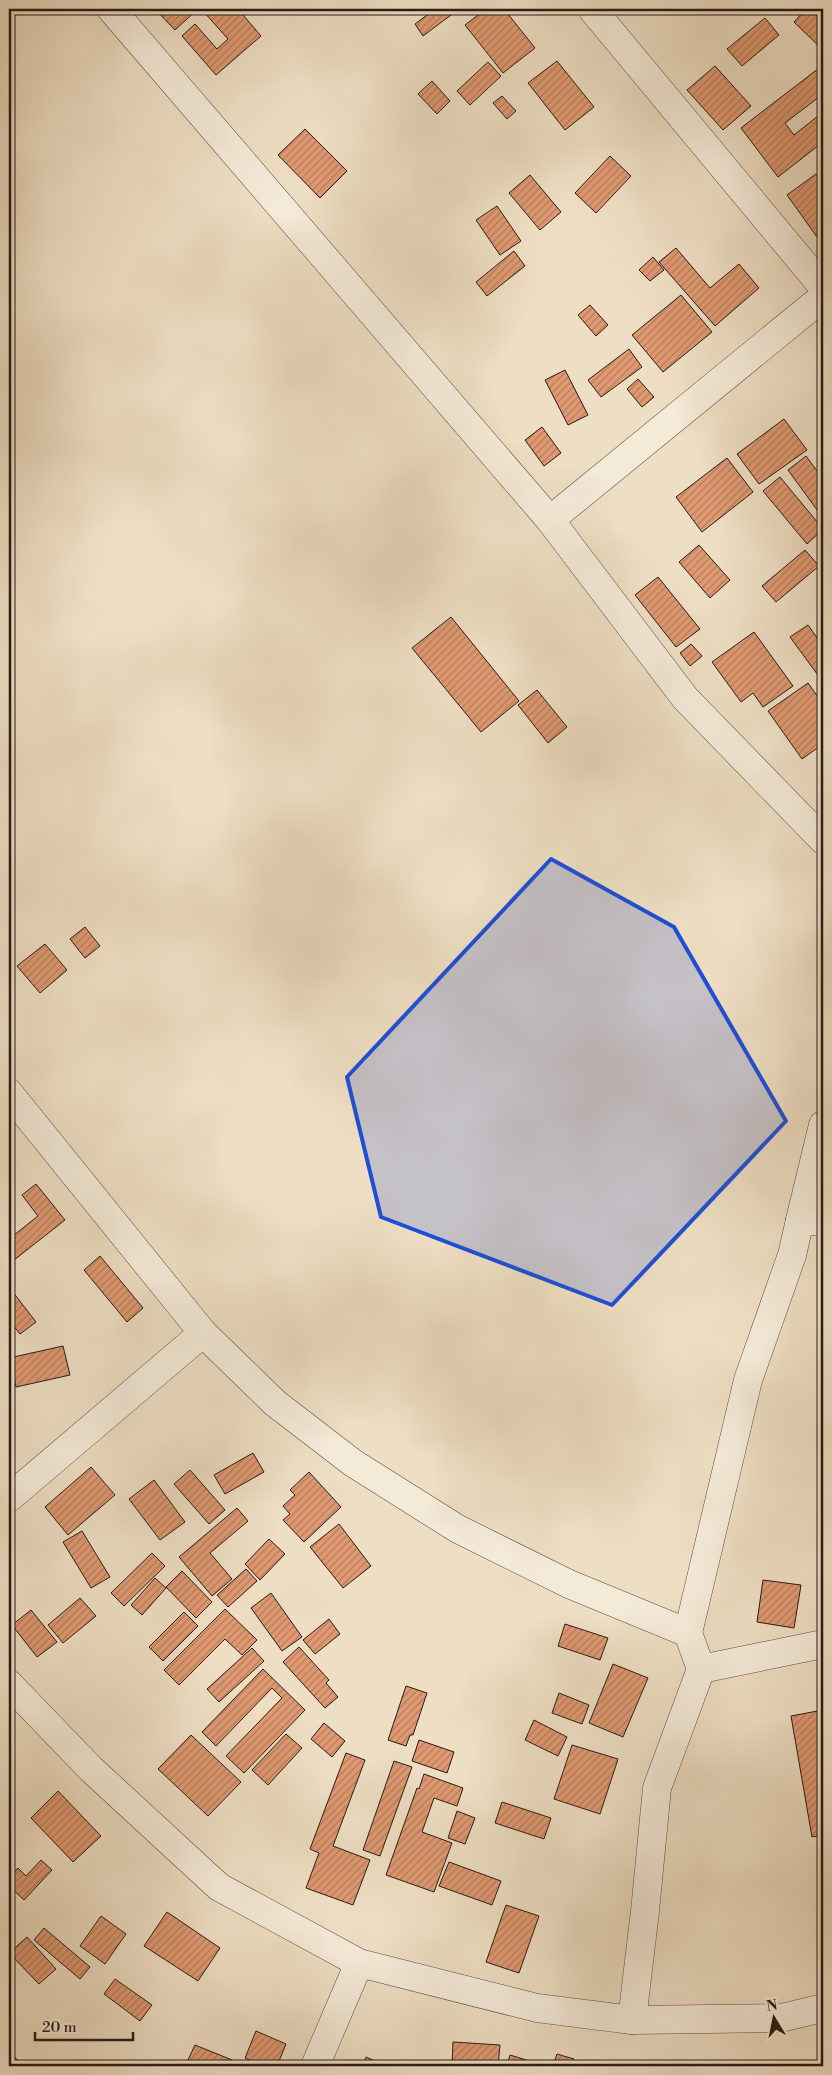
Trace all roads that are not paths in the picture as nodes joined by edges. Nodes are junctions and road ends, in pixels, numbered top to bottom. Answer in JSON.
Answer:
{"nodes":[{"id":1,"x":111,"y":9,"type":"edge"},
{"id":2,"x":592,"y":9,"type":"edge"},
{"id":3,"x":823,"y":287,"type":"edge"},
{"id":4,"x":823,"y":297,"type":"edge"},
{"id":5,"x":550,"y":520,"type":"junction"},
{"id":6,"x":823,"y":840,"type":"edge"},
{"id":7,"x":9,"y":1094,"type":"edge"},
{"id":8,"x":823,"y":1125,"type":"edge"},
{"id":9,"x":812,"y":1221,"type":"edge"},
{"id":10,"x":204,"y":1333,"type":"junction"},
{"id":11,"x":9,"y":1498,"type":"edge"},
{"id":12,"x":688,"y":1633,"type":"junction"},
{"id":13,"x":823,"y":1644,"type":"edge"},
{"id":14,"x":701,"y":1669,"type":"junction"},
{"id":15,"x":9,"y":1684,"type":"edge"},
{"id":16,"x":359,"y":1963,"type":"junction"},
{"id":17,"x":823,"y":2008,"type":"edge"},
{"id":18,"x":632,"y":2020,"type":"junction"},
{"id":19,"x":315,"y":2066,"type":"edge"}],
"edges":[{"from":1,"to":5,"type":"street"},
{"from":2,"to":3,"type":"street"},
{"from":4,"to":5,"type":"street"},
{"from":5,"to":6,"type":"street"},
{"from":7,"to":10,"type":"street"},
{"from":8,"to":9,"type":"street"},
{"from":9,"to":12,"type":"street"},
{"from":10,"to":11,"type":"street"},
{"from":10,"to":12,"type":"street"},
{"from":12,"to":14,"type":"street"},
{"from":13,"to":14,"type":"street"},
{"from":14,"to":18,"type":"street"},
{"from":15,"to":16,"type":"street"},
{"from":16,"to":18,"type":"street"},
{"from":16,"to":19,"type":"street"},
{"from":17,"to":18,"type":"street"}]}
